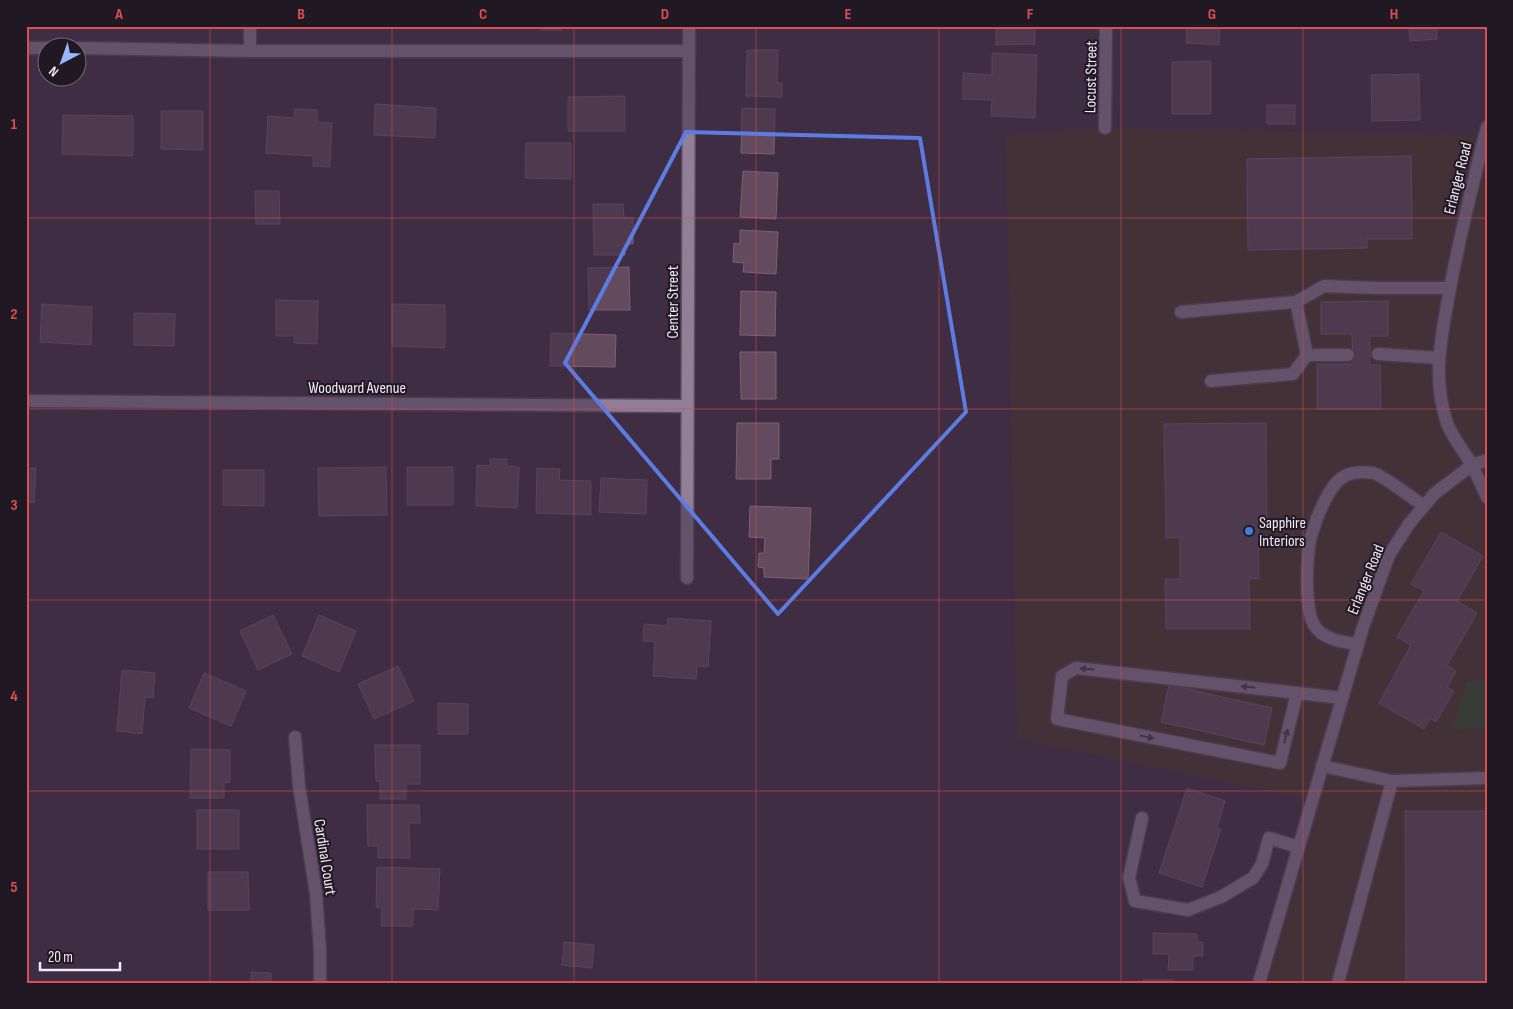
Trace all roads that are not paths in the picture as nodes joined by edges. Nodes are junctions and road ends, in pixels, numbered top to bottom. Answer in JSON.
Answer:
{"nodes":[{"id":1,"x":250,"y":26,"type":"edge"},
{"id":2,"x":689,"y":26,"type":"edge"},
{"id":3,"x":1106,"y":26,"type":"edge"},
{"id":4,"x":88,"y":48,"type":"edge"},
{"id":5,"x":250,"y":50,"type":"junction"},
{"id":6,"x":689,"y":51,"type":"junction"},
{"id":7,"x":1487,"y":127,"type":"edge"},
{"id":8,"x":1105,"y":128,"type":"dead end"},
{"id":9,"x":1450,"y":288,"type":"junction"},
{"id":10,"x":1296,"y":302,"type":"junction"},
{"id":11,"x":1181,"y":312,"type":"dead end"},
{"id":12,"x":1378,"y":354,"type":"dead end"},
{"id":13,"x":1307,"y":355,"type":"junction"},
{"id":14,"x":1348,"y":355,"type":"dead end"},
{"id":15,"x":1439,"y":358,"type":"junction"},
{"id":16,"x":1211,"y":381,"type":"dead end"},
{"id":17,"x":26,"y":401,"type":"edge"},
{"id":18,"x":687,"y":406,"type":"junction"},
{"id":19,"x":1487,"y":460,"type":"edge"},
{"id":20,"x":1472,"y":465,"type":"junction"},
{"id":21,"x":1487,"y":497,"type":"edge"},
{"id":22,"x":1424,"y":506,"type":"junction"},
{"id":23,"x":687,"y":578,"type":"dead end"},
{"id":24,"x":1358,"y":644,"type":"junction"},
{"id":25,"x":1296,"y":693,"type":"junction"},
{"id":26,"x":1342,"y":698,"type":"junction"},
{"id":27,"x":295,"y":736,"type":"dead end"},
{"id":28,"x":1322,"y":766,"type":"junction"},
{"id":29,"x":1487,"y":778,"type":"edge"},
{"id":30,"x":1392,"y":781,"type":"junction"},
{"id":31,"x":1142,"y":818,"type":"dead end"},
{"id":32,"x":1298,"y":847,"type":"junction"},
{"id":33,"x":320,"y":983,"type":"edge"},
{"id":34,"x":1259,"y":983,"type":"edge"},
{"id":35,"x":1338,"y":983,"type":"edge"}],
"edges":[{"from":1,"to":5,"type":"street"},
{"from":2,"to":6,"type":"street","name":"Center Street"},
{"from":3,"to":8,"type":"street","name":"Locust Street"},
{"from":4,"to":5,"type":"street"},
{"from":5,"to":6,"type":"street"},
{"from":6,"to":18,"type":"street","name":"Center Street"},
{"from":7,"to":9,"type":"street","name":"Erlanger Road"},
{"from":9,"to":10,"type":"street"},
{"from":9,"to":15,"type":"street","name":"Erlanger Road"},
{"from":10,"to":11,"type":"street"},
{"from":10,"to":13,"type":"street"},
{"from":12,"to":15,"type":"street"},
{"from":13,"to":14,"type":"street"},
{"from":13,"to":16,"type":"street"},
{"from":15,"to":20,"type":"street","name":"Erlanger Road"},
{"from":17,"to":18,"type":"street","name":"Woodward Avenue"},
{"from":18,"to":23,"type":"street","name":"Center Street"},
{"from":19,"to":20,"type":"street"},
{"from":20,"to":21,"type":"street"},
{"from":20,"to":22,"type":"street","name":"Erlanger Road"},
{"from":22,"to":24,"type":"street","name":"Erlanger Road"},
{"from":22,"to":24,"type":"street"},
{"from":24,"to":26,"type":"street","name":"Erlanger Road"},
{"from":25,"to":25,"type":"street","one_way":true},
{"from":25,"to":26,"type":"street"},
{"from":26,"to":28,"type":"street","name":"Erlanger Road"},
{"from":27,"to":33,"type":"street","name":"Cardinal Court"},
{"from":28,"to":30,"type":"street"},
{"from":28,"to":32,"type":"street","name":"Erlanger Road"},
{"from":29,"to":30,"type":"street"},
{"from":30,"to":35,"type":"street"},
{"from":31,"to":32,"type":"street"},
{"from":32,"to":34,"type":"street","name":"Erlanger Road"}]}
